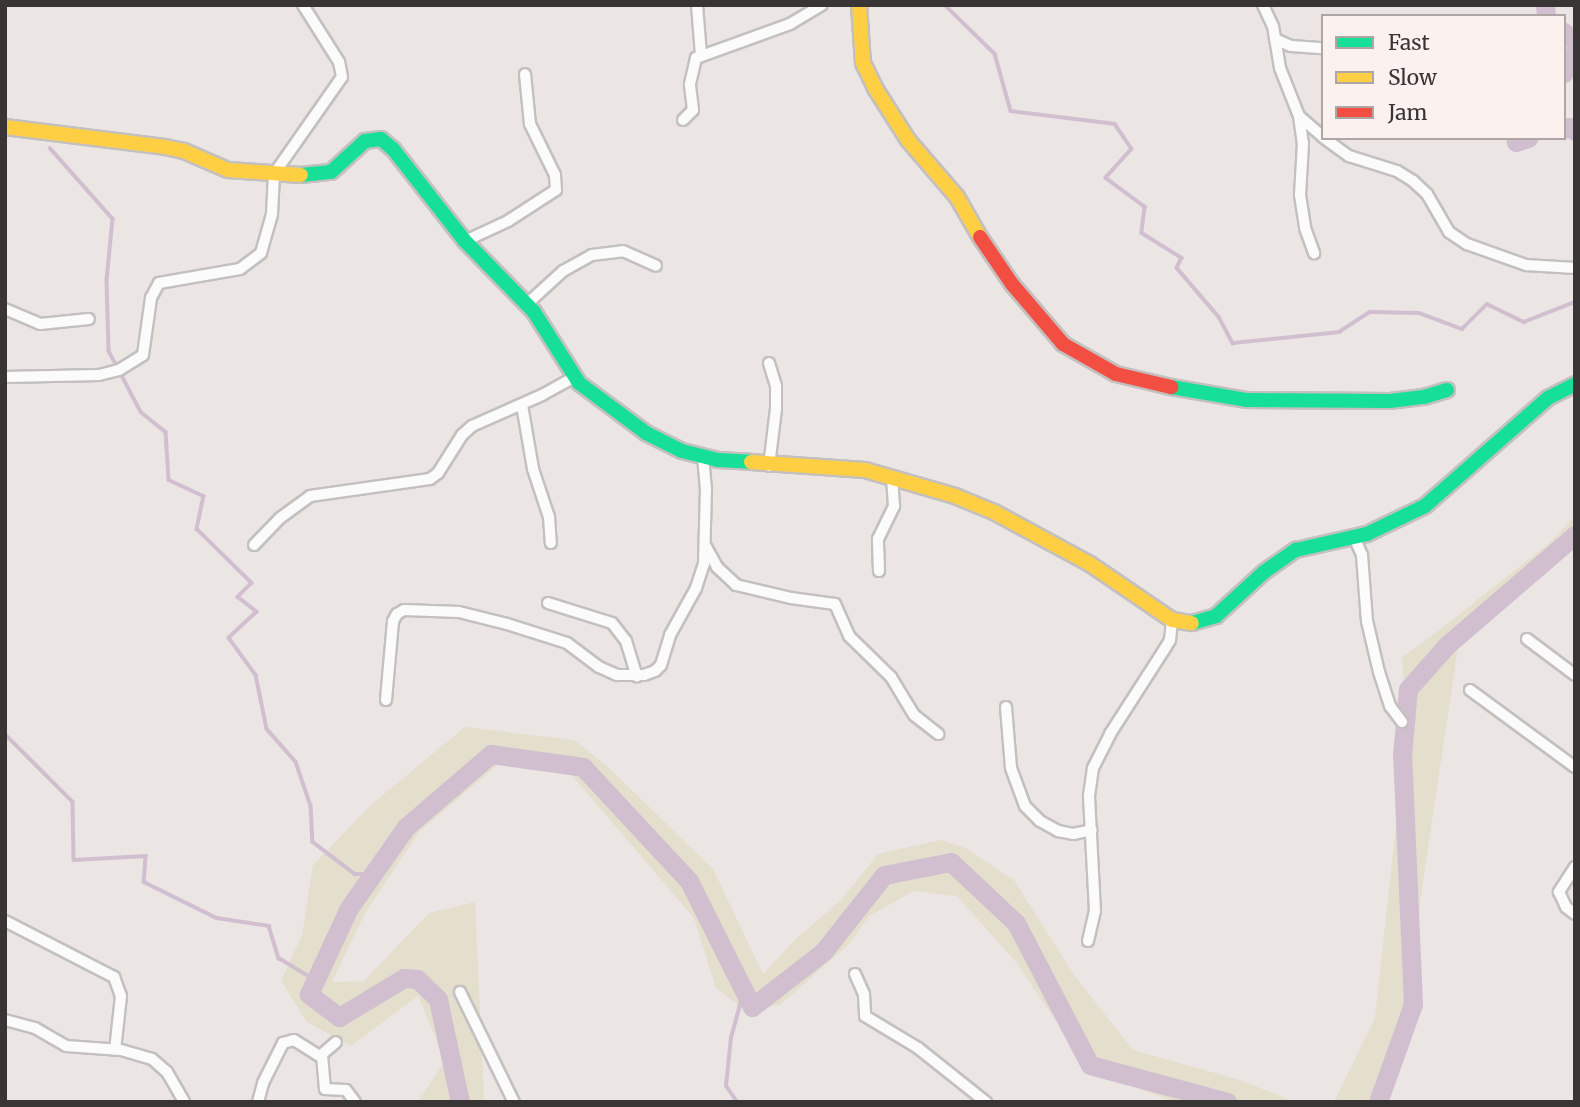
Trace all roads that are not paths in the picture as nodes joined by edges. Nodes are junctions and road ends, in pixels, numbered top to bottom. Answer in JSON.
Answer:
{"nodes":[{"id":1,"x":303,"y":5,"type":"edge"},
{"id":2,"x":697,"y":5,"type":"edge"},
{"id":3,"x":822,"y":5,"type":"edge"},
{"id":4,"x":859,"y":5,"type":"edge"},
{"id":5,"x":1263,"y":5,"type":"edge"},
{"id":6,"x":1275,"y":39,"type":"junction"},
{"id":7,"x":1321,"y":48,"type":"edge"},
{"id":8,"x":701,"y":55,"type":"junction"},
{"id":9,"x":525,"y":74,"type":"dead end"},
{"id":10,"x":1299,"y":116,"type":"junction"},
{"id":11,"x":683,"y":120,"type":"dead end"},
{"id":12,"x":5,"y":127,"type":"edge"},
{"id":13,"x":1321,"y":136,"type":"edge"},
{"id":14,"x":1326,"y":140,"type":"edge"},
{"id":15,"x":274,"y":174,"type":"junction"},
{"id":16,"x":465,"y":241,"type":"junction"},
{"id":17,"x":1314,"y":253,"type":"dead end"},
{"id":18,"x":656,"y":266,"type":"dead end"},
{"id":19,"x":1575,"y":268,"type":"edge"},
{"id":20,"x":527,"y":304,"type":"junction"},
{"id":21,"x":5,"y":309,"type":"edge"},
{"id":22,"x":89,"y":319,"type":"dead end"},
{"id":23,"x":769,"y":363,"type":"dead end"},
{"id":24,"x":5,"y":377,"type":"edge"},
{"id":25,"x":574,"y":377,"type":"junction"},
{"id":26,"x":1575,"y":384,"type":"edge"},
{"id":27,"x":1447,"y":390,"type":"dead end"},
{"id":28,"x":522,"y":405,"type":"junction"},
{"id":29,"x":703,"y":457,"type":"junction"},
{"id":30,"x":769,"y":466,"type":"junction"},
{"id":31,"x":892,"y":476,"type":"junction"},
{"id":32,"x":1354,"y":537,"type":"junction"},
{"id":33,"x":551,"y":543,"type":"dead end"},
{"id":34,"x":254,"y":545,"type":"dead end"},
{"id":35,"x":705,"y":545,"type":"junction"},
{"id":36,"x":879,"y":571,"type":"dead end"},
{"id":37,"x":548,"y":603,"type":"dead end"},
{"id":38,"x":1172,"y":620,"type":"junction"},
{"id":39,"x":1527,"y":639,"type":"dead end"},
{"id":40,"x":1575,"y":675,"type":"edge"},
{"id":41,"x":637,"y":676,"type":"junction"},
{"id":42,"x":1470,"y":690,"type":"dead end"},
{"id":43,"x":386,"y":700,"type":"dead end"},
{"id":44,"x":1006,"y":707,"type":"dead end"},
{"id":45,"x":1402,"y":722,"type":"dead end"},
{"id":46,"x":938,"y":734,"type":"dead end"},
{"id":47,"x":1575,"y":767,"type":"edge"},
{"id":48,"x":1091,"y":830,"type":"junction"},
{"id":49,"x":1575,"y":867,"type":"edge"},
{"id":50,"x":1575,"y":914,"type":"edge"},
{"id":51,"x":5,"y":920,"type":"edge"},
{"id":52,"x":1088,"y":941,"type":"dead end"},
{"id":53,"x":855,"y":974,"type":"dead end"},
{"id":54,"x":460,"y":992,"type":"dead end"},
{"id":55,"x":5,"y":1020,"type":"edge"},
{"id":56,"x":336,"y":1042,"type":"dead end"},
{"id":57,"x":115,"y":1050,"type":"junction"},
{"id":58,"x":322,"y":1055,"type":"junction"},
{"id":59,"x":184,"y":1102,"type":"edge"},
{"id":60,"x":258,"y":1102,"type":"edge"},
{"id":61,"x":355,"y":1102,"type":"edge"},
{"id":62,"x":514,"y":1102,"type":"edge"},
{"id":63,"x":986,"y":1102,"type":"edge"}],
"edges":[{"from":1,"to":15,"type":"street"},
{"from":2,"to":8,"type":"street"},
{"from":3,"to":8,"type":"street"},
{"from":4,"to":27,"type":"street"},
{"from":5,"to":6,"type":"street"},
{"from":6,"to":7,"type":"street"},
{"from":6,"to":10,"type":"street"},
{"from":8,"to":11,"type":"street"},
{"from":9,"to":16,"type":"street"},
{"from":10,"to":13,"type":"street"},
{"from":10,"to":17,"type":"street"},
{"from":12,"to":15,"type":"street"},
{"from":14,"to":19,"type":"street"},
{"from":15,"to":16,"type":"street"},
{"from":15,"to":24,"type":"street"},
{"from":16,"to":20,"type":"street"},
{"from":18,"to":20,"type":"street"},
{"from":20,"to":25,"type":"street"},
{"from":21,"to":22,"type":"street"},
{"from":23,"to":30,"type":"street"},
{"from":25,"to":28,"type":"street"},
{"from":25,"to":29,"type":"street"},
{"from":26,"to":32,"type":"street"},
{"from":28,"to":33,"type":"street"},
{"from":28,"to":34,"type":"street"},
{"from":29,"to":30,"type":"street"},
{"from":29,"to":35,"type":"street"},
{"from":30,"to":31,"type":"street"},
{"from":31,"to":36,"type":"street"},
{"from":31,"to":38,"type":"street"},
{"from":32,"to":38,"type":"street"},
{"from":32,"to":45,"type":"street"},
{"from":35,"to":41,"type":"street"},
{"from":35,"to":46,"type":"street"},
{"from":37,"to":41,"type":"street"},
{"from":38,"to":48,"type":"street"},
{"from":39,"to":40,"type":"street"},
{"from":41,"to":43,"type":"street"},
{"from":42,"to":47,"type":"street"},
{"from":44,"to":48,"type":"street"},
{"from":48,"to":52,"type":"street"},
{"from":49,"to":50,"type":"street"},
{"from":51,"to":57,"type":"street"},
{"from":53,"to":63,"type":"street"},
{"from":54,"to":62,"type":"street"},
{"from":55,"to":57,"type":"street"},
{"from":56,"to":58,"type":"street"},
{"from":57,"to":59,"type":"street"},
{"from":58,"to":60,"type":"street"},
{"from":58,"to":61,"type":"street"}]}
